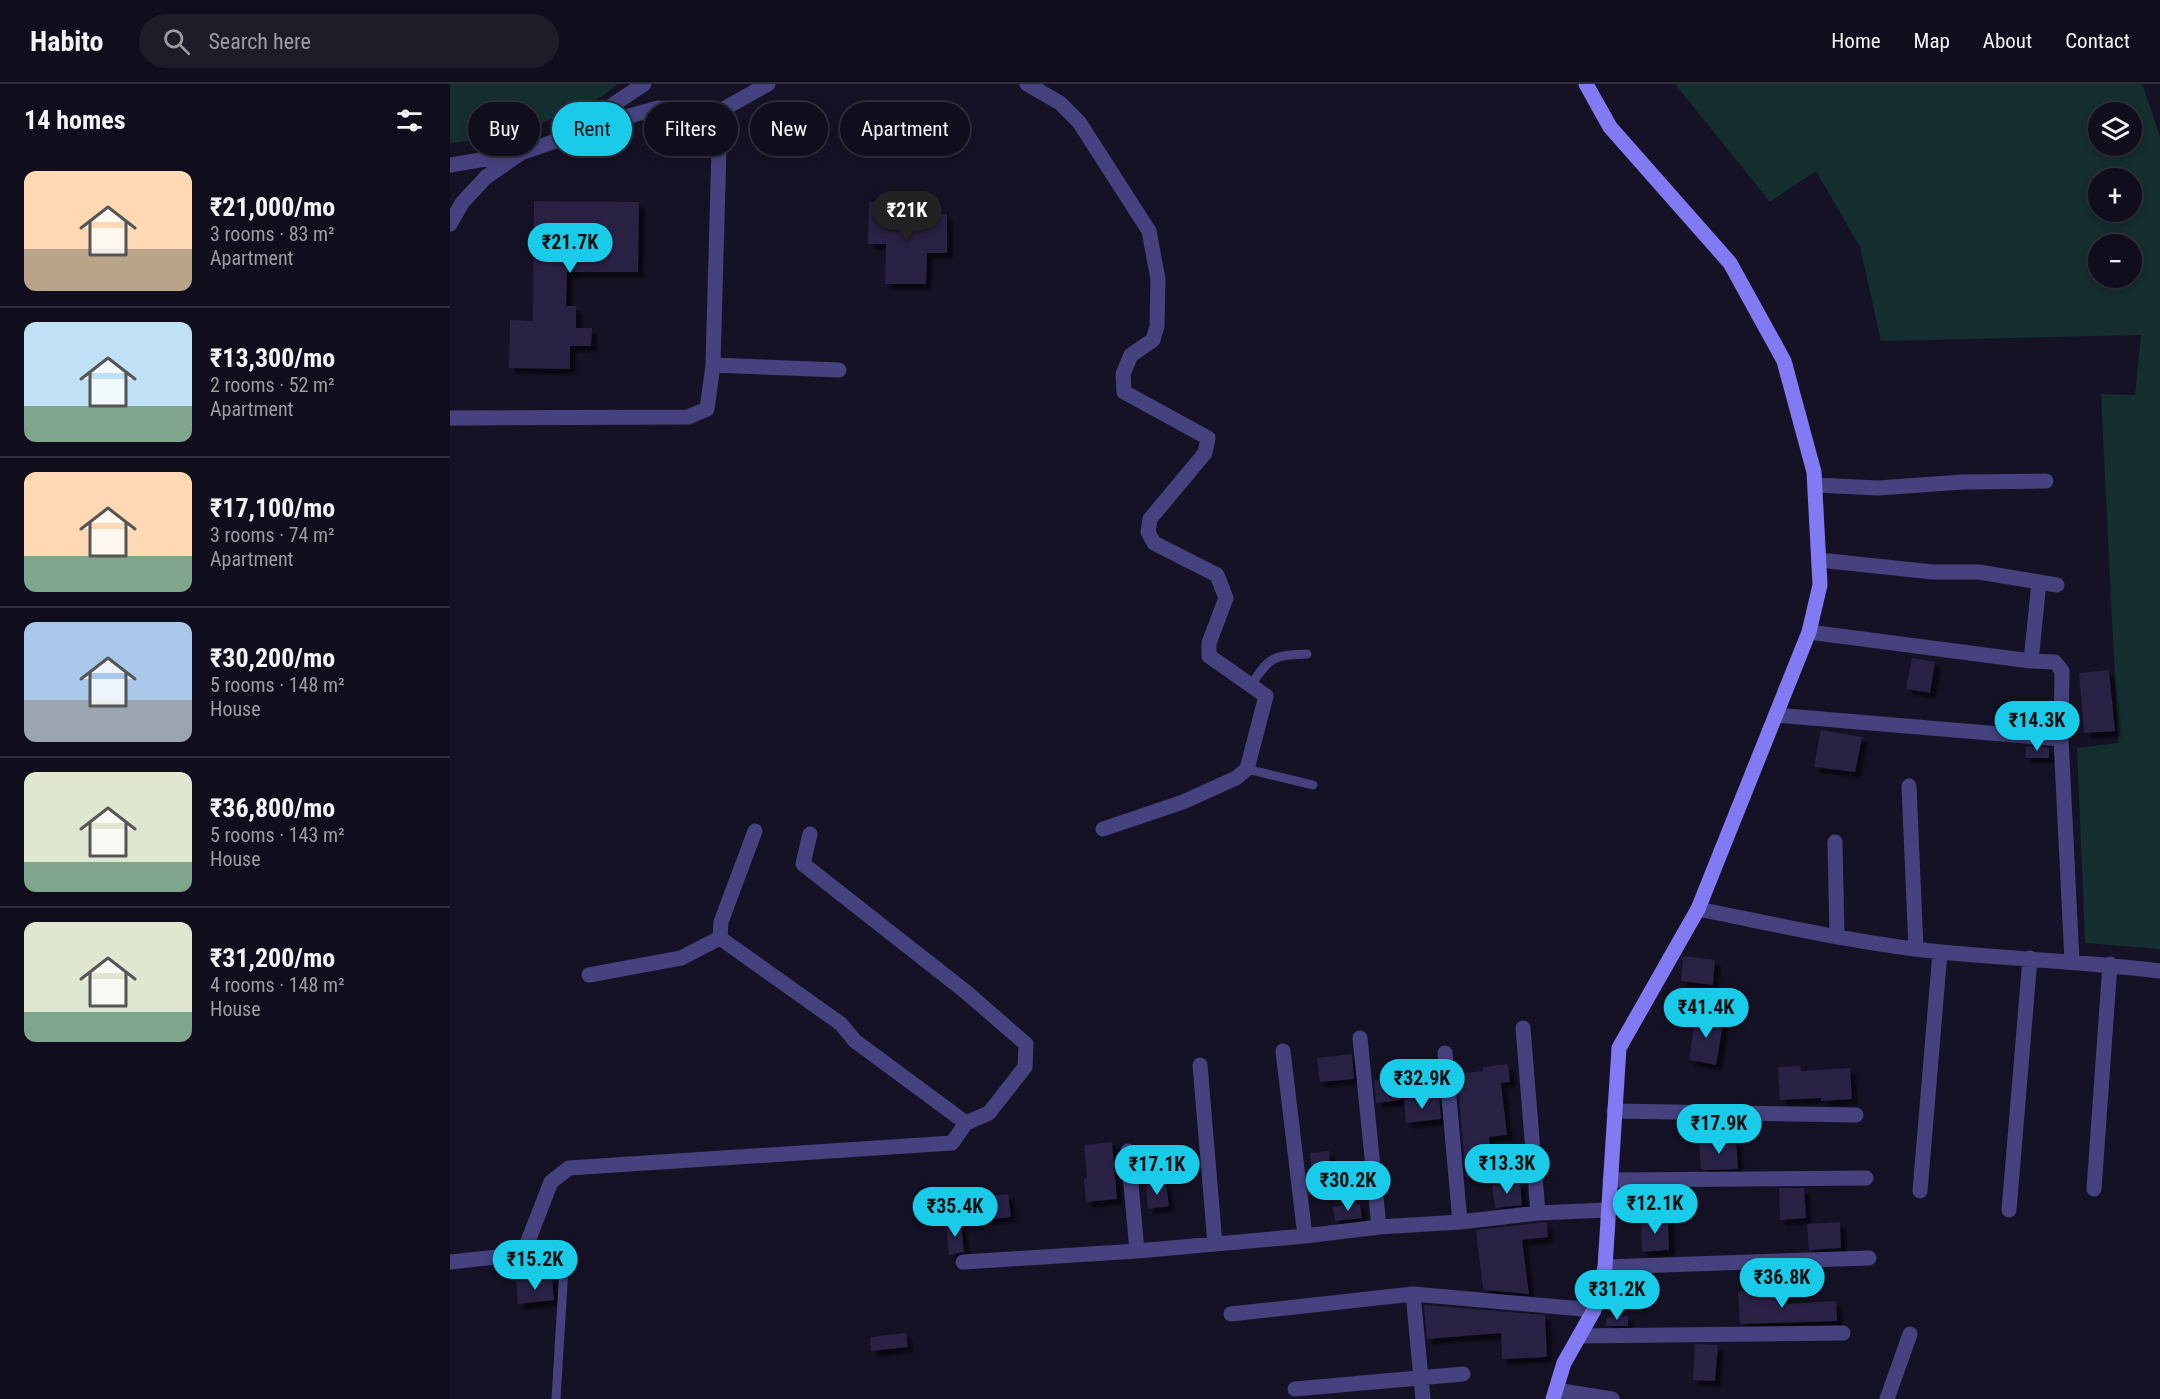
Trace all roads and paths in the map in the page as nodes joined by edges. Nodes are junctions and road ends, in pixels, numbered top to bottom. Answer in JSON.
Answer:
{"nodes":[{"id":1,"x":644,"y":84,"type":"edge"},
{"id":2,"x":768,"y":84,"type":"edge"},
{"id":3,"x":1027,"y":84,"type":"edge"},
{"id":4,"x":1586,"y":84,"type":"edge"},
{"id":5,"x":617,"y":102,"type":"edge"},
{"id":6,"x":736,"y":102,"type":"edge"},
{"id":7,"x":503,"y":156,"type":"edge"},
{"id":8,"x":517,"y":156,"type":"edge"},
{"id":9,"x":719,"y":156,"type":"edge"},
{"id":10,"x":450,"y":165,"type":"edge"},
{"id":11,"x":450,"y":224,"type":"edge"},
{"id":12,"x":713,"y":365,"type":"junction"},
{"id":13,"x":839,"y":370,"type":"dead end"},
{"id":14,"x":450,"y":418,"type":"edge"},
{"id":15,"x":2046,"y":481,"type":"dead end"},
{"id":16,"x":1815,"y":485,"type":"junction"},
{"id":17,"x":1819,"y":560,"type":"junction"},
{"id":18,"x":2039,"y":582,"type":"junction"},
{"id":19,"x":2057,"y":585,"type":"dead end"},
{"id":20,"x":1809,"y":632,"type":"junction"},
{"id":21,"x":1307,"y":654,"type":"dead end"},
{"id":22,"x":2031,"y":661,"type":"junction"},
{"id":23,"x":1251,"y":686,"type":"junction"},
{"id":24,"x":1776,"y":716,"type":"junction"},
{"id":25,"x":2061,"y":739,"type":"junction"},
{"id":26,"x":1247,"y":769,"type":"junction"},
{"id":27,"x":1313,"y":785,"type":"dead end"},
{"id":28,"x":1909,"y":786,"type":"dead end"},
{"id":29,"x":1103,"y":829,"type":"dead end"},
{"id":30,"x":755,"y":831,"type":"dead end"},
{"id":31,"x":810,"y":834,"type":"dead end"},
{"id":32,"x":1835,"y":842,"type":"dead end"},
{"id":33,"x":1698,"y":909,"type":"junction"},
{"id":34,"x":1837,"y":937,"type":"junction"},
{"id":35,"x":720,"y":938,"type":"junction"},
{"id":36,"x":1916,"y":949,"type":"junction"},
{"id":37,"x":1940,"y":952,"type":"junction"},
{"id":38,"x":2030,"y":958,"type":"junction"},
{"id":39,"x":2072,"y":961,"type":"junction"},
{"id":40,"x":2110,"y":964,"type":"junction"},
{"id":41,"x":2160,"y":970,"type":"edge"},
{"id":42,"x":589,"y":975,"type":"dead end"},
{"id":43,"x":1523,"y":1028,"type":"dead end"},
{"id":44,"x":1360,"y":1038,"type":"dead end"},
{"id":45,"x":1283,"y":1051,"type":"dead end"},
{"id":46,"x":1445,"y":1053,"type":"dead end"},
{"id":47,"x":1200,"y":1065,"type":"dead end"},
{"id":48,"x":1614,"y":1111,"type":"junction"},
{"id":49,"x":1856,"y":1115,"type":"dead end"},
{"id":50,"x":966,"y":1124,"type":"junction"},
{"id":51,"x":1128,"y":1151,"type":"dead end"},
{"id":52,"x":1866,"y":1178,"type":"dead end"},
{"id":53,"x":1610,"y":1180,"type":"junction"},
{"id":54,"x":2094,"y":1189,"type":"dead end"},
{"id":55,"x":1920,"y":1191,"type":"dead end"},
{"id":56,"x":1608,"y":1210,"type":"junction"},
{"id":57,"x":2009,"y":1210,"type":"dead end"},
{"id":58,"x":1538,"y":1213,"type":"junction"},
{"id":59,"x":1460,"y":1222,"type":"junction"},
{"id":60,"x":1379,"y":1227,"type":"junction"},
{"id":61,"x":1305,"y":1236,"type":"junction"},
{"id":62,"x":1215,"y":1244,"type":"junction"},
{"id":63,"x":1137,"y":1251,"type":"junction"},
{"id":64,"x":1869,"y":1258,"type":"dead end"},
{"id":65,"x":450,"y":1262,"type":"edge"},
{"id":66,"x":963,"y":1262,"type":"dead end"},
{"id":67,"x":1605,"y":1267,"type":"junction"},
{"id":68,"x":564,"y":1268,"type":"dead end"},
{"id":69,"x":1413,"y":1294,"type":"junction"},
{"id":70,"x":1594,"y":1310,"type":"junction"},
{"id":71,"x":1231,"y":1314,"type":"dead end"},
{"id":72,"x":1843,"y":1333,"type":"dead end"},
{"id":73,"x":1910,"y":1334,"type":"dead end"},
{"id":74,"x":1580,"y":1336,"type":"junction"},
{"id":75,"x":1463,"y":1374,"type":"dead end"},
{"id":76,"x":1421,"y":1378,"type":"junction"},
{"id":77,"x":1294,"y":1389,"type":"dead end"},
{"id":78,"x":1555,"y":1394,"type":"edge"},
{"id":79,"x":556,"y":1399,"type":"edge"},
{"id":80,"x":1423,"y":1399,"type":"edge"},
{"id":81,"x":1612,"y":1399,"type":"edge"},
{"id":82,"x":1887,"y":1399,"type":"edge"}],
"edges":[{"from":1,"to":5,"type":"street"},
{"from":2,"to":6,"type":"street"},
{"from":3,"to":23,"type":"street"},
{"from":4,"to":16,"type":"street"},
{"from":7,"to":10,"type":"street"},
{"from":8,"to":11,"type":"street"},
{"from":9,"to":12,"type":"street"},
{"from":12,"to":13,"type":"street"},
{"from":12,"to":14,"type":"street"},
{"from":15,"to":16,"type":"street"},
{"from":16,"to":17,"type":"street"},
{"from":17,"to":18,"type":"street"},
{"from":17,"to":20,"type":"street"},
{"from":18,"to":19,"type":"street"},
{"from":18,"to":22,"type":"street"},
{"from":20,"to":22,"type":"street"},
{"from":20,"to":24,"type":"street"},
{"from":21,"to":23,"type":"lane"},
{"from":22,"to":25,"type":"street"},
{"from":23,"to":26,"type":"street"},
{"from":24,"to":25,"type":"street"},
{"from":24,"to":33,"type":"street"},
{"from":25,"to":39,"type":"street"},
{"from":26,"to":27,"type":"lane"},
{"from":26,"to":29,"type":"street"},
{"from":28,"to":36,"type":"street"},
{"from":30,"to":35,"type":"street"},
{"from":31,"to":50,"type":"street"},
{"from":32,"to":34,"type":"street"},
{"from":33,"to":34,"type":"street"},
{"from":33,"to":48,"type":"street"},
{"from":34,"to":36,"type":"street"},
{"from":35,"to":42,"type":"street"},
{"from":35,"to":50,"type":"street"},
{"from":36,"to":37,"type":"street"},
{"from":37,"to":38,"type":"street"},
{"from":37,"to":55,"type":"street"},
{"from":38,"to":39,"type":"street"},
{"from":38,"to":57,"type":"street"},
{"from":39,"to":40,"type":"street"},
{"from":40,"to":41,"type":"street"},
{"from":40,"to":54,"type":"street"},
{"from":43,"to":58,"type":"street"},
{"from":44,"to":60,"type":"street"},
{"from":45,"to":61,"type":"street"},
{"from":46,"to":59,"type":"street"},
{"from":47,"to":62,"type":"street"},
{"from":48,"to":49,"type":"street"},
{"from":48,"to":53,"type":"street"},
{"from":50,"to":65,"type":"street"},
{"from":51,"to":63,"type":"street"},
{"from":52,"to":53,"type":"street"},
{"from":53,"to":56,"type":"street"},
{"from":56,"to":58,"type":"street"},
{"from":56,"to":67,"type":"street"},
{"from":58,"to":59,"type":"street"},
{"from":59,"to":60,"type":"street"},
{"from":60,"to":61,"type":"street"},
{"from":61,"to":62,"type":"street"},
{"from":62,"to":63,"type":"street"},
{"from":63,"to":66,"type":"street"},
{"from":64,"to":67,"type":"street"},
{"from":67,"to":70,"type":"street"},
{"from":68,"to":79,"type":"lane"},
{"from":69,"to":70,"type":"street"},
{"from":69,"to":71,"type":"street"},
{"from":69,"to":76,"type":"street"},
{"from":70,"to":74,"type":"street"},
{"from":72,"to":74,"type":"street"},
{"from":73,"to":82,"type":"street"},
{"from":74,"to":78,"type":"street"},
{"from":75,"to":76,"type":"street"},
{"from":76,"to":77,"type":"street"},
{"from":76,"to":80,"type":"street"},
{"from":78,"to":81,"type":"street"}]}
